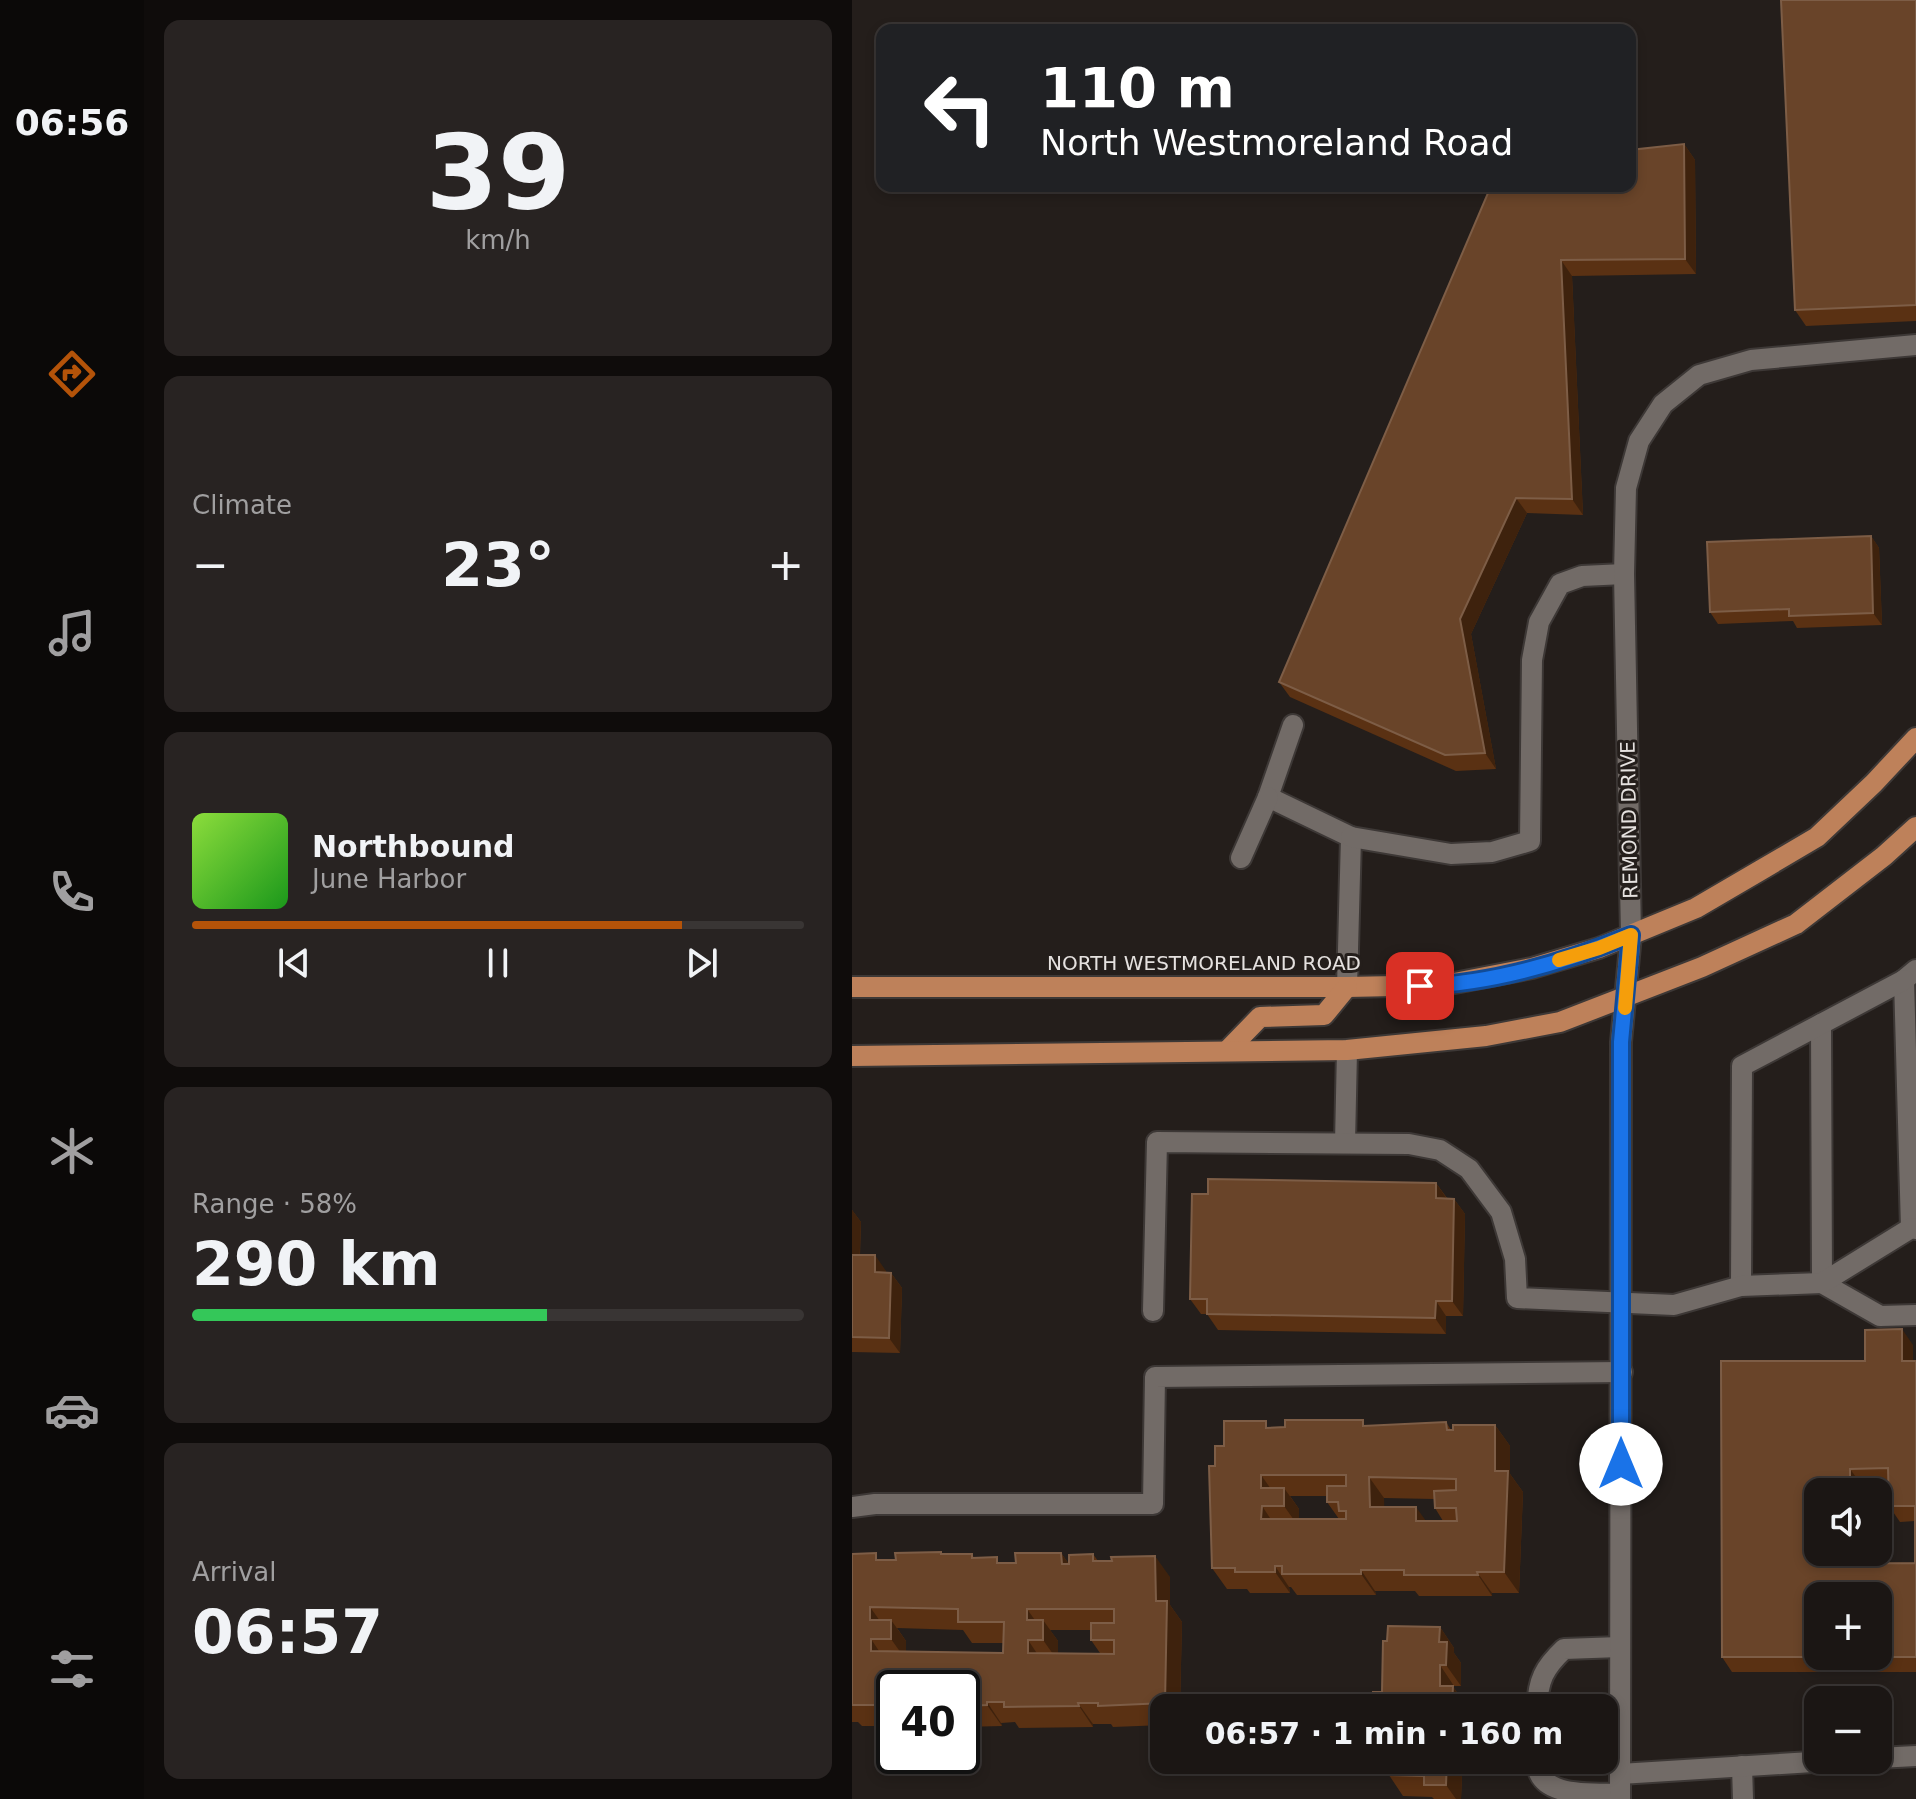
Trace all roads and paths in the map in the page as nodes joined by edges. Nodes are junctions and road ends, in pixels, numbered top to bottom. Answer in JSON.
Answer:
{"nodes":[{"id":1,"x":1916,"y":345,"type":"edge"},
{"id":2,"x":1624,"y":574,"type":"junction"},
{"id":3,"x":1293,"y":725,"type":"dead end"},
{"id":4,"x":1916,"y":738,"type":"edge"},
{"id":5,"x":1268,"y":797,"type":"junction"},
{"id":6,"x":1916,"y":827,"type":"edge"},
{"id":7,"x":1351,"y":837,"type":"junction"},
{"id":8,"x":1241,"y":858,"type":"dead end"},
{"id":9,"x":1631,"y":935,"type":"junction"},
{"id":10,"x":1910,"y":975,"type":"edge"},
{"id":11,"x":852,"y":987,"type":"edge"},
{"id":12,"x":1347,"y":987,"type":"junction"},
{"id":13,"x":1626,"y":996,"type":"junction"},
{"id":14,"x":1821,"y":1024,"type":"junction"},
{"id":15,"x":1347,"y":1050,"type":"junction"},
{"id":16,"x":1227,"y":1051,"type":"junction"},
{"id":17,"x":852,"y":1056,"type":"edge"},
{"id":18,"x":1345,"y":1143,"type":"junction"},
{"id":19,"x":1913,"y":1229,"type":"edge"},
{"id":20,"x":1822,"y":1283,"type":"junction"},
{"id":21,"x":1741,"y":1286,"type":"junction"},
{"id":22,"x":1622,"y":1301,"type":"junction"},
{"id":23,"x":1153,"y":1311,"type":"dead end"},
{"id":24,"x":1916,"y":1315,"type":"edge"},
{"id":25,"x":1622,"y":1372,"type":"junction"},
{"id":26,"x":852,"y":1507,"type":"edge"},
{"id":27,"x":1620,"y":1647,"type":"junction"},
{"id":28,"x":1538,"y":1694,"type":"edge"},
{"id":29,"x":1916,"y":1756,"type":"edge"},
{"id":30,"x":1892,"y":1757,"type":"edge"},
{"id":31,"x":1804,"y":1762,"type":"edge"},
{"id":32,"x":1742,"y":1766,"type":"junction"},
{"id":33,"x":1540,"y":1774,"type":"edge"},
{"id":34,"x":1620,"y":1789,"type":"edge"},
{"id":35,"x":1743,"y":1799,"type":"edge"}],
"edges":[{"from":1,"to":2,"type":"street","name":"REMOND DRIVE"},
{"from":2,"to":7,"type":"street"},
{"from":2,"to":9,"type":"street","name":"REMOND DRIVE"},
{"from":3,"to":5,"type":"street"},
{"from":4,"to":9,"type":"main road","name":"NORTH WESTMORELAND ROAD"},
{"from":5,"to":7,"type":"street"},
{"from":5,"to":8,"type":"street"},
{"from":6,"to":13,"type":"main road"},
{"from":7,"to":12,"type":"street"},
{"from":9,"to":12,"type":"main road","name":"NORTH WESTMORELAND ROAD"},
{"from":9,"to":13,"type":"street","name":"REMOND DRIVE"},
{"from":10,"to":14,"type":"street"},
{"from":10,"to":19,"type":"street"},
{"from":11,"to":12,"type":"main road","name":"NORTH WESTMORELAND ROAD"},
{"from":12,"to":16,"type":"main road"},
{"from":13,"to":15,"type":"main road"},
{"from":13,"to":22,"type":"street","name":"REMOND DRIVE"},
{"from":14,"to":20,"type":"street"},
{"from":14,"to":21,"type":"street"},
{"from":15,"to":16,"type":"main road"},
{"from":15,"to":18,"type":"street"},
{"from":16,"to":17,"type":"main road"},
{"from":18,"to":22,"type":"street"},
{"from":18,"to":23,"type":"street"},
{"from":19,"to":20,"type":"street"},
{"from":20,"to":21,"type":"street"},
{"from":20,"to":24,"type":"street"},
{"from":21,"to":22,"type":"street"},
{"from":22,"to":25,"type":"street","name":"REMOND DRIVE"},
{"from":25,"to":26,"type":"street"},
{"from":25,"to":27,"type":"street","name":"REMOND DRIVE"},
{"from":27,"to":28,"type":"street"},
{"from":27,"to":34,"type":"street","name":"REMOND DRIVE"},
{"from":29,"to":30,"type":"street"},
{"from":31,"to":32,"type":"street"},
{"from":32,"to":34,"type":"street"},
{"from":32,"to":35,"type":"street"},
{"from":33,"to":34,"type":"street"}]}
